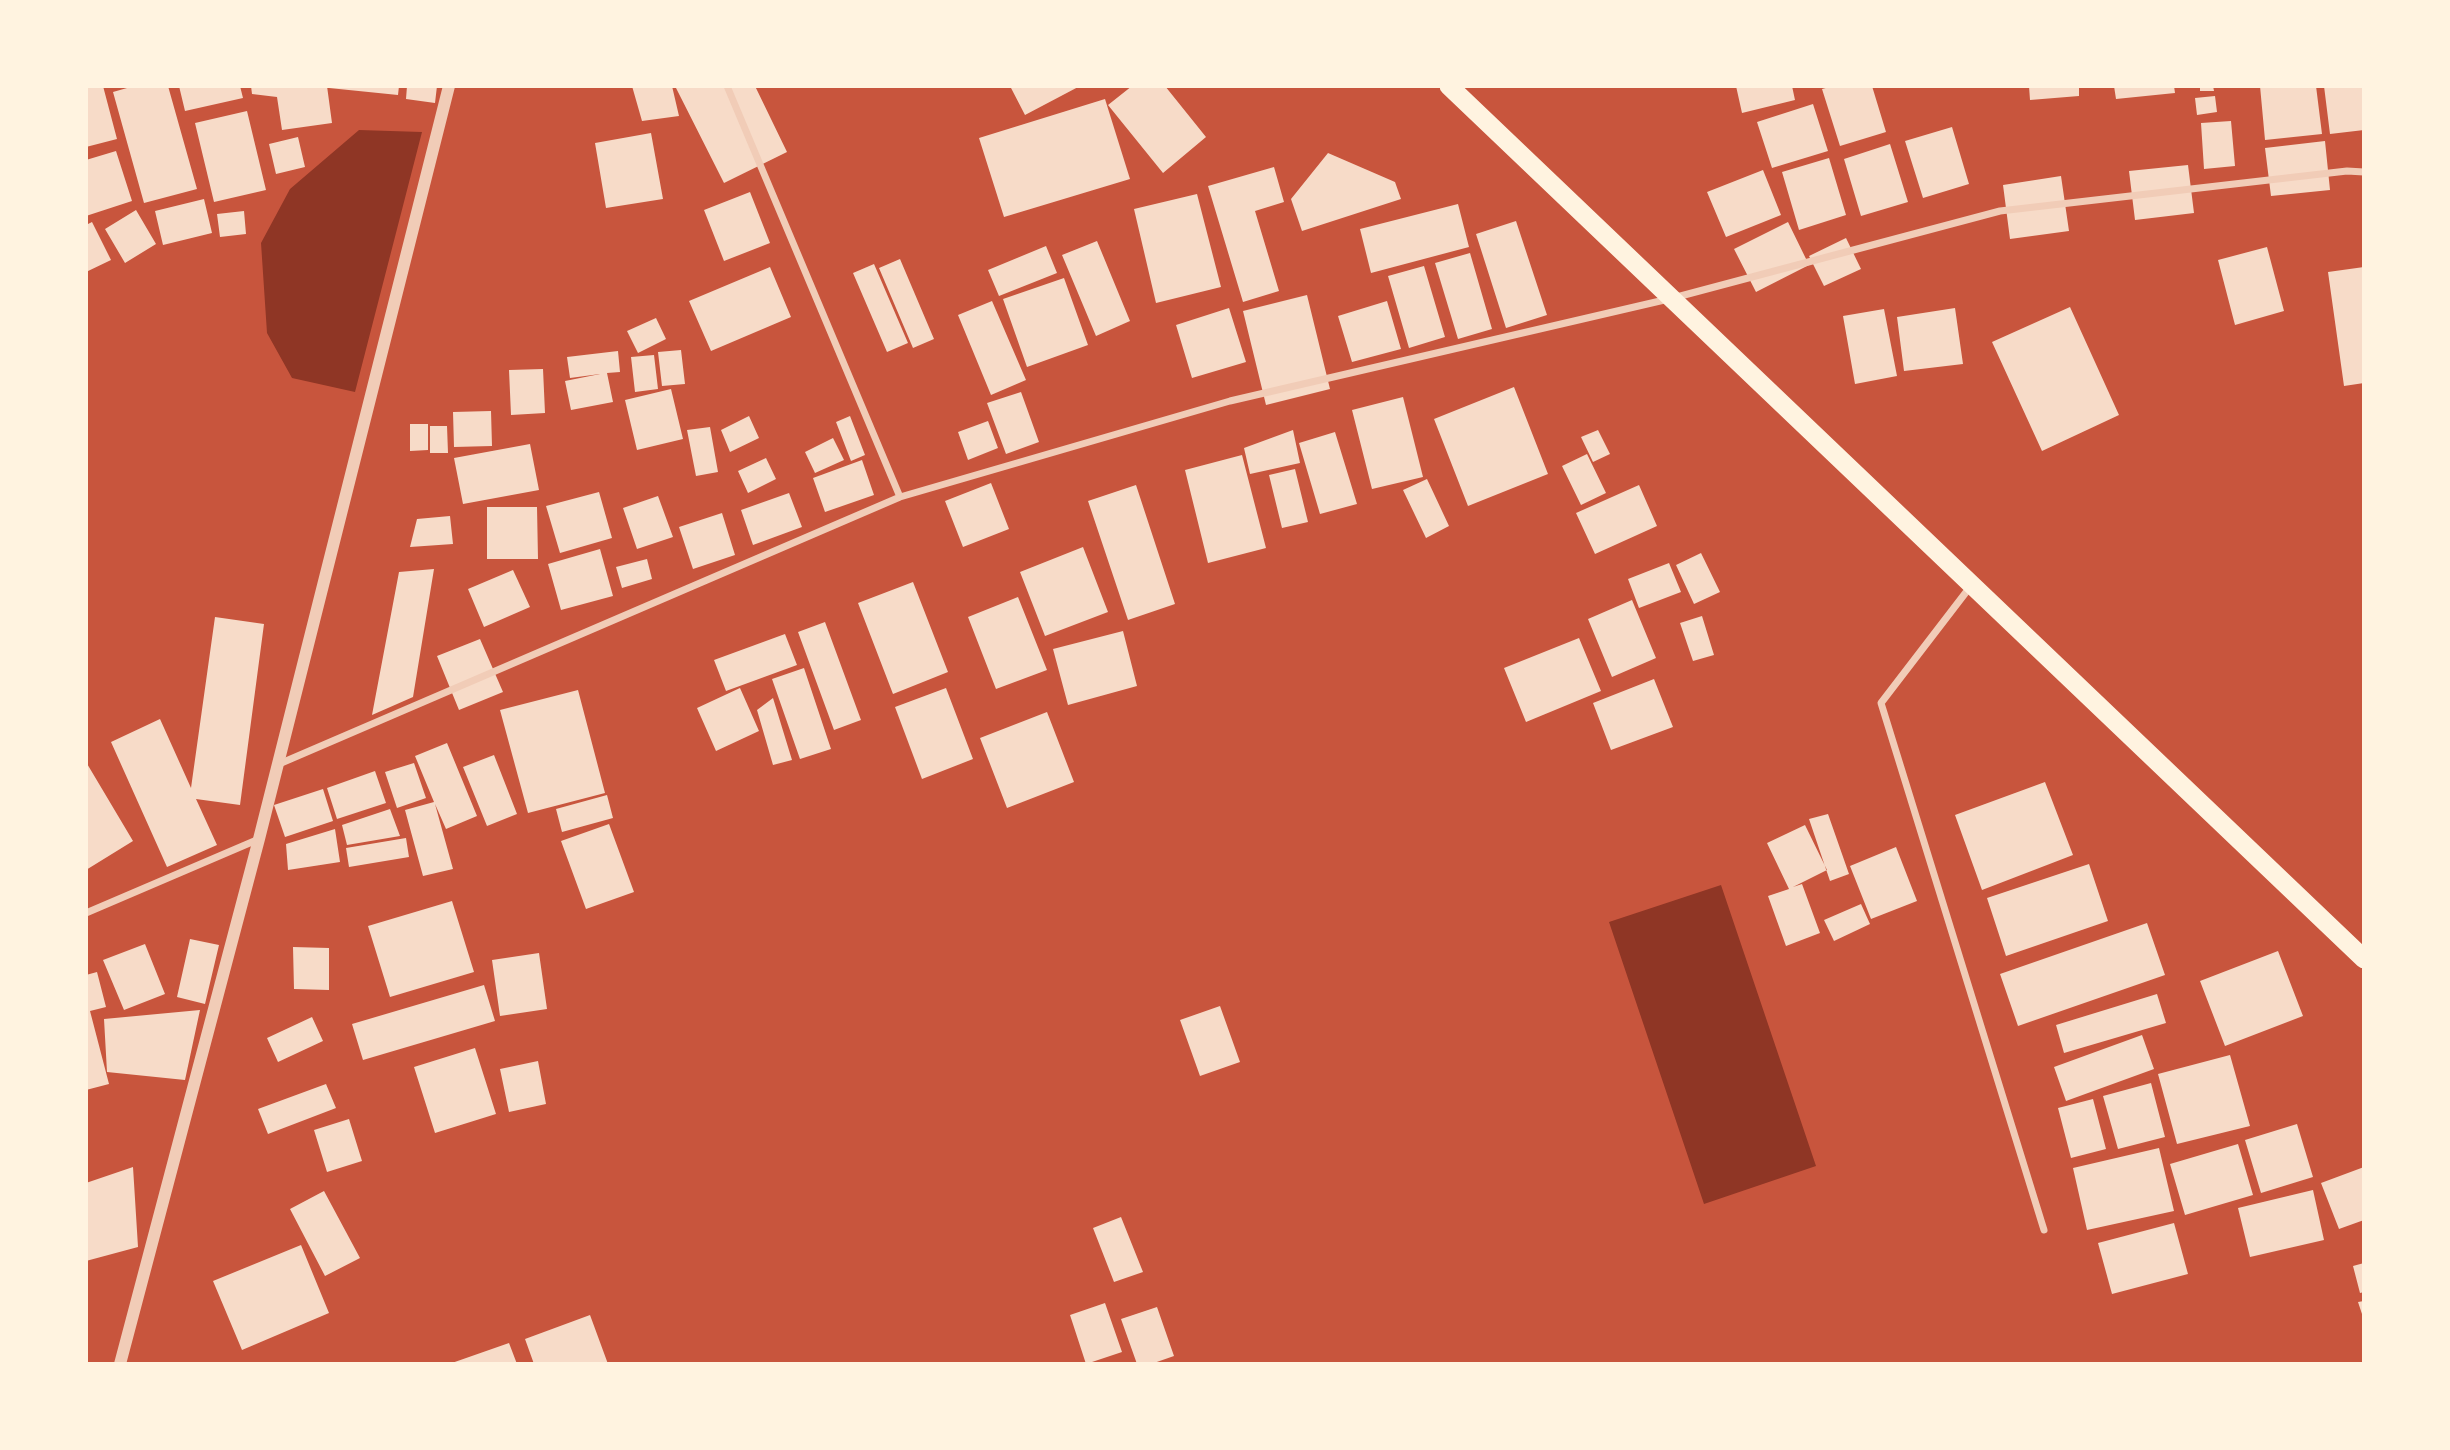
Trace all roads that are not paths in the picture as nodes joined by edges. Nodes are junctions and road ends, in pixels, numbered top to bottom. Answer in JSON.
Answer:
{"nodes":[{"id":1,"x":449,"y":86,"type":"edge"},
{"id":2,"x":727,"y":86,"type":"edge"},
{"id":3,"x":1450,"y":86,"type":"edge"},
{"id":4,"x":2364,"y":172,"type":"edge"},
{"id":5,"x":1673,"y":298,"type":"junction"},
{"id":6,"x":900,"y":497,"type":"junction"},
{"id":7,"x":1973,"y":584,"type":"junction"},
{"id":8,"x":278,"y":764,"type":"junction"},
{"id":9,"x":260,"y":839,"type":"junction"},
{"id":10,"x":86,"y":913,"type":"edge"},
{"id":11,"x":2364,"y":959,"type":"edge"},
{"id":12,"x":2043,"y":1230,"type":"dead end"},
{"id":13,"x":120,"y":1364,"type":"edge"}],
"edges":[{"from":1,"to":8,"type":"street"},
{"from":2,"to":6,"type":"street"},
{"from":3,"to":5,"type":"highway"},
{"from":4,"to":5,"type":"street"},
{"from":5,"to":6,"type":"street"},
{"from":5,"to":7,"type":"highway"},
{"from":6,"to":8,"type":"street"},
{"from":7,"to":11,"type":"highway"},
{"from":7,"to":12,"type":"street"},
{"from":8,"to":9,"type":"street"},
{"from":9,"to":10,"type":"street"},
{"from":9,"to":13,"type":"street"}]}
